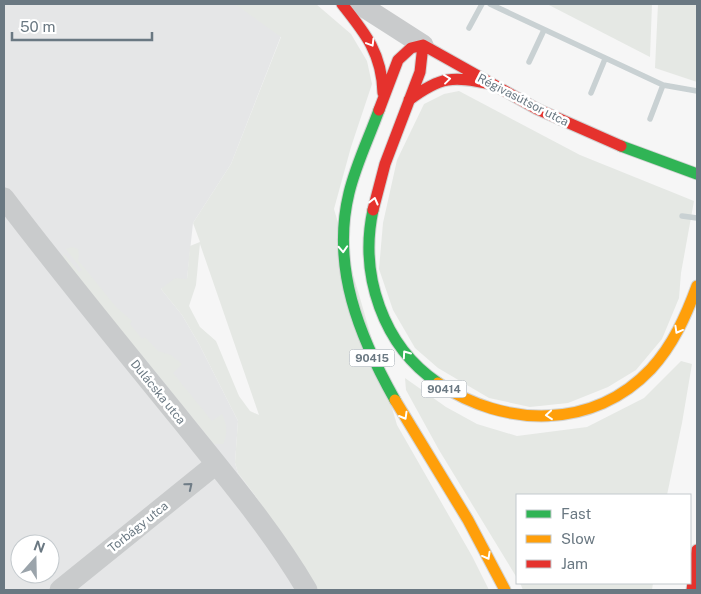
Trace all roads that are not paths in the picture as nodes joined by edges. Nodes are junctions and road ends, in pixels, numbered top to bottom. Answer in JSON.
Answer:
{"nodes":[{"id":1,"x":342,"y":4,"type":"edge"},
{"id":2,"x":359,"y":4,"type":"edge"},
{"id":3,"x":422,"y":45,"type":"junction"},
{"id":4,"x":491,"y":84,"type":"junction"},
{"id":5,"x":409,"y":100,"type":"junction"},
{"id":6,"x":382,"y":102,"type":"junction"},
{"id":7,"x":697,"y":174,"type":"edge"},
{"id":8,"x":4,"y":198,"type":"edge"},
{"id":9,"x":697,"y":286,"type":"edge"},
{"id":10,"x":216,"y":464,"type":"junction"},
{"id":11,"x":697,"y":550,"type":"edge"},
{"id":12,"x":60,"y":590,"type":"edge"},
{"id":13,"x":306,"y":590,"type":"edge"},
{"id":14,"x":505,"y":590,"type":"edge"},
{"id":15,"x":692,"y":590,"type":"edge"}],
"edges":[{"from":1,"to":6,"type":"main road","number":"90415","one_way":true},
{"from":2,"to":3,"type":"street","name":"Régivasútsor utca"},
{"from":3,"to":4,"type":"main road","name":"Régivasútsor utca"},
{"from":3,"to":5,"type":"main road","number":"90414"},
{"from":3,"to":6,"type":"main road","number":"90415"},
{"from":5,"to":4,"type":"main road","one_way":true},
{"from":4,"to":7,"type":"main road","name":"Régivasútsor utca"},
{"from":9,"to":5,"type":"main road","number":"90414","one_way":true},
{"from":6,"to":14,"type":"main road","number":"90415","one_way":true},
{"from":8,"to":10,"type":"street","name":"Dulácska utca"},
{"from":12,"to":10,"type":"street","name":"Torbágy utca","one_way":true},
{"from":10,"to":13,"type":"street","name":"Dulácska utca"},
{"from":11,"to":15,"type":"main road"}]}
